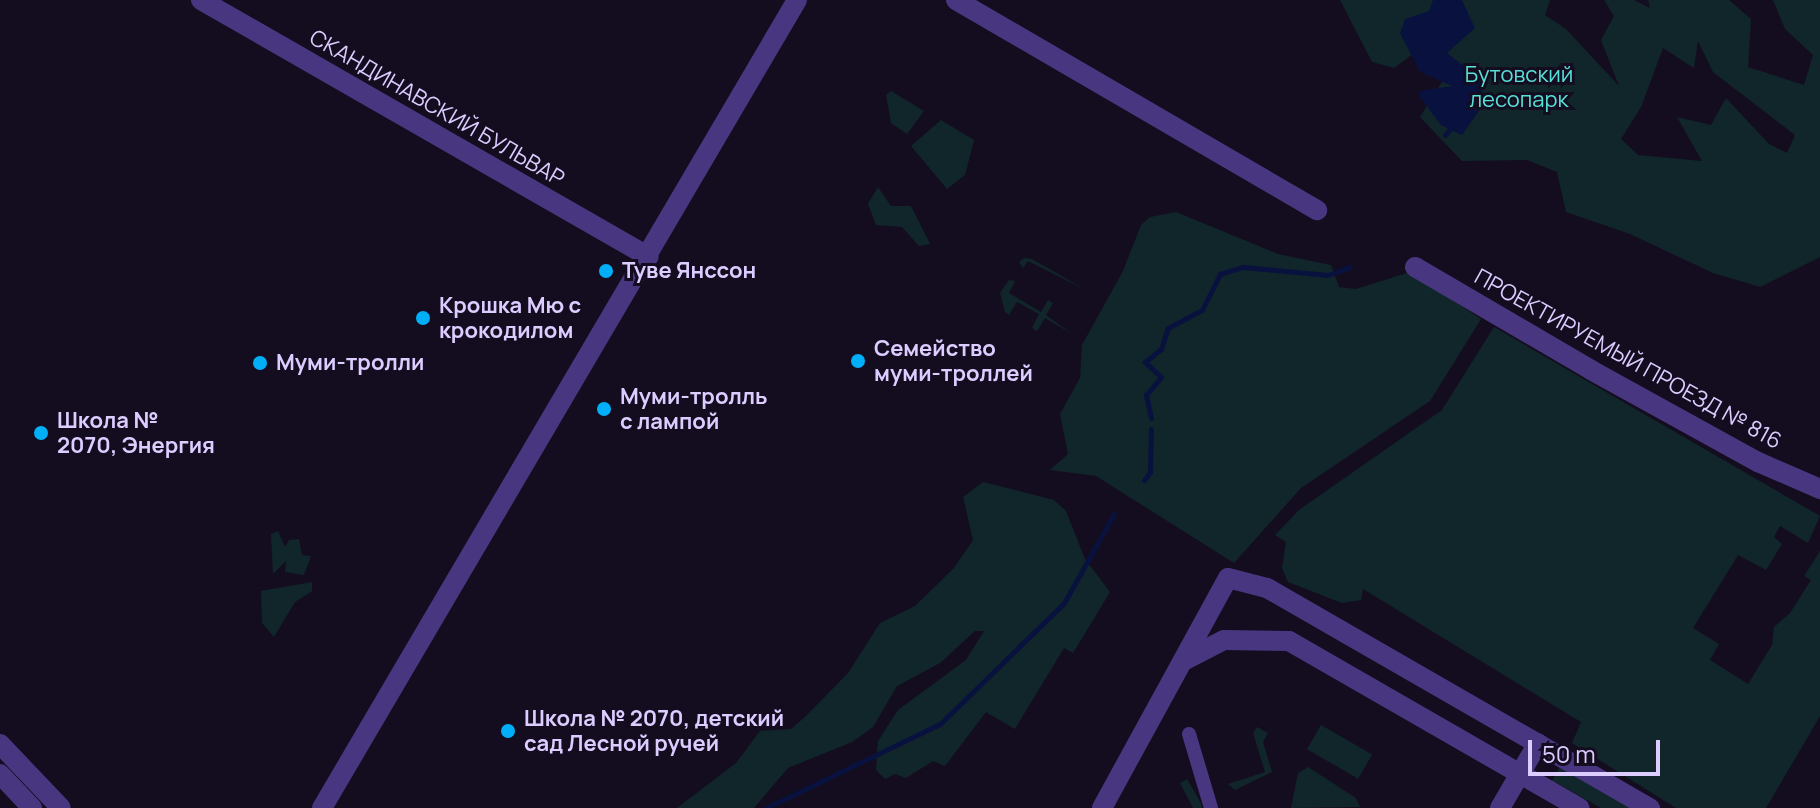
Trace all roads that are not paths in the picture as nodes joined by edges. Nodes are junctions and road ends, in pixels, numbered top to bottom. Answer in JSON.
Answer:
{"nodes":[{"id":1,"x":201,"y":0,"type":"edge"},
{"id":2,"x":797,"y":0,"type":"edge"},
{"id":3,"x":956,"y":0,"type":"edge"},
{"id":4,"x":1317,"y":210,"type":"dead end"},
{"id":5,"x":649,"y":257,"type":"junction"},
{"id":6,"x":1415,"y":267,"type":"dead end"},
{"id":7,"x":1820,"y":489,"type":"edge"},
{"id":8,"x":1185,"y":660,"type":"junction"},
{"id":9,"x":1189,"y":734,"type":"dead end"},
{"id":10,"x":1538,"y":743,"type":"junction"},
{"id":11,"x":0,"y":744,"type":"edge"},
{"id":12,"x":0,"y":774,"type":"edge"},
{"id":13,"x":1520,"y":774,"type":"junction"},
{"id":14,"x":32,"y":808,"type":"edge"},
{"id":15,"x":61,"y":808,"type":"edge"},
{"id":16,"x":322,"y":808,"type":"edge"},
{"id":17,"x":1102,"y":808,"type":"edge"},
{"id":18,"x":1211,"y":808,"type":"edge"},
{"id":19,"x":1500,"y":808,"type":"edge"},
{"id":20,"x":1579,"y":808,"type":"edge"},
{"id":21,"x":1650,"y":808,"type":"edge"}],
"edges":[{"from":1,"to":5,"type":"street","name":"СКАНДИНАВСКИЙ БУЛЬВАР"},
{"from":2,"to":5,"type":"street"},
{"from":3,"to":4,"type":"street"},
{"from":5,"to":16,"type":"street"},
{"from":6,"to":7,"type":"street","name":"ПРОЕКТИРУЕМЫЙ ПРОЕЗД № 816"},
{"from":8,"to":10,"type":"street"},
{"from":8,"to":13,"type":"street"},
{"from":8,"to":17,"type":"street"},
{"from":9,"to":18,"type":"street"},
{"from":10,"to":13,"type":"street"},
{"from":10,"to":21,"type":"street"},
{"from":11,"to":15,"type":"street"},
{"from":12,"to":14,"type":"street"},
{"from":13,"to":19,"type":"street"},
{"from":13,"to":20,"type":"street"}]}
